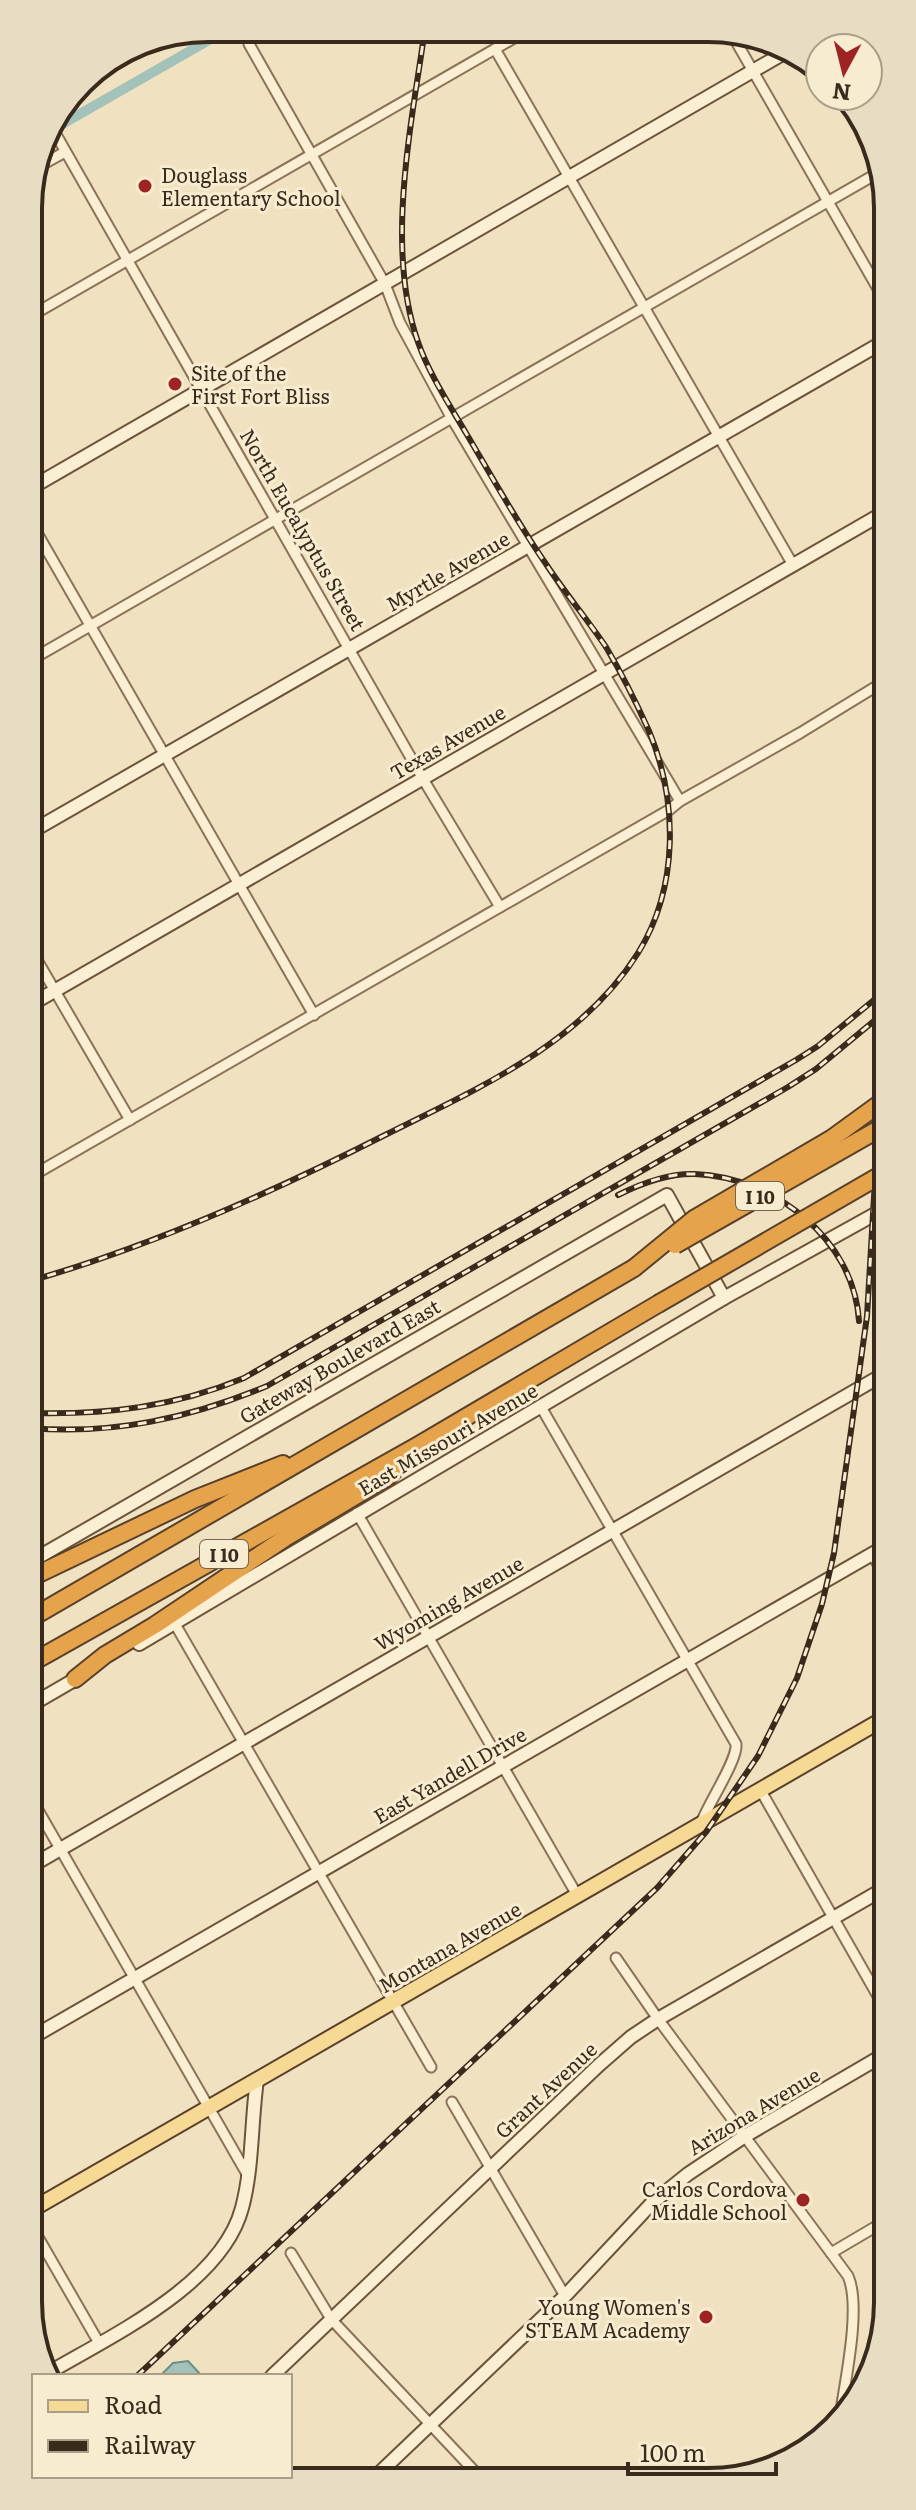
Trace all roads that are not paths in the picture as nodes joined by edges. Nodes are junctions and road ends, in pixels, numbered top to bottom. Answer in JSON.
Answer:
{"nodes":[{"id":1,"x":507,"y":42,"type":"edge"},
{"id":2,"x":249,"y":44,"type":"dead end"},
{"id":3,"x":738,"y":45,"type":"edge"},
{"id":4,"x":495,"y":49,"type":"junction"},
{"id":5,"x":777,"y":57,"type":"edge"},
{"id":6,"x":753,"y":72,"type":"junction"},
{"id":7,"x":58,"y":138,"type":"edge"},
{"id":8,"x":65,"y":152,"type":"junction"},
{"id":9,"x":310,"y":155,"type":"junction"},
{"id":10,"x":50,"y":161,"type":"edge"},
{"id":11,"x":568,"y":177,"type":"junction"},
{"id":12,"x":871,"y":177,"type":"edge"},
{"id":13,"x":827,"y":202,"type":"junction"},
{"id":14,"x":127,"y":261,"type":"junction"},
{"id":15,"x":874,"y":282,"type":"edge"},
{"id":16,"x":385,"y":284,"type":"junction"},
{"id":17,"x":643,"y":307,"type":"junction"},
{"id":18,"x":42,"y":310,"type":"edge"},
{"id":19,"x":874,"y":347,"type":"edge"},
{"id":20,"x":201,"y":390,"type":"junction"},
{"id":21,"x":451,"y":417,"type":"junction"},
{"id":22,"x":717,"y":437,"type":"junction"},
{"id":23,"x":42,"y":482,"type":"edge"},
{"id":24,"x":874,"y":518,"type":"edge"},
{"id":25,"x":274,"y":520,"type":"junction"},
{"id":26,"x":42,"y":542,"type":"edge"},
{"id":27,"x":529,"y":546,"type":"junction"},
{"id":28,"x":793,"y":565,"type":"junction"},
{"id":29,"x":90,"y":626,"type":"junction"},
{"id":30,"x":349,"y":649,"type":"junction"},
{"id":31,"x":42,"y":654,"type":"edge"},
{"id":32,"x":603,"y":675,"type":"junction"},
{"id":33,"x":874,"y":688,"type":"edge"},
{"id":34,"x":165,"y":755,"type":"junction"},
{"id":35,"x":423,"y":779,"type":"junction"},
{"id":36,"x":680,"y":801,"type":"junction"},
{"id":37,"x":42,"y":826,"type":"edge"},
{"id":38,"x":239,"y":885,"type":"junction"},
{"id":39,"x":500,"y":907,"type":"junction"},
{"id":40,"x":42,"y":970,"type":"edge"},
{"id":41,"x":54,"y":992,"type":"junction"},
{"id":42,"x":42,"y":998,"type":"edge"},
{"id":43,"x":314,"y":1015,"type":"junction"},
{"id":44,"x":874,"y":1108,"type":"edge"},
{"id":45,"x":130,"y":1120,"type":"junction"},
{"id":46,"x":874,"y":1132,"type":"edge"},
{"id":47,"x":42,"y":1170,"type":"edge"},
{"id":48,"x":874,"y":1179,"type":"edge"},
{"id":49,"x":874,"y":1215,"type":"edge"},
{"id":50,"x":634,"y":1268,"type":"junction"},
{"id":51,"x":724,"y":1298,"type":"junction"},
{"id":52,"x":874,"y":1380,"type":"edge"},
{"id":53,"x":541,"y":1407,"type":"junction"},
{"id":54,"x":340,"y":1440,"type":"junction"},
{"id":55,"x":417,"y":1446,"type":"junction"},
{"id":56,"x":357,"y":1513,"type":"junction"},
{"id":57,"x":612,"y":1531,"type":"junction"},
{"id":58,"x":872,"y":1554,"type":"joint"},
{"id":59,"x":42,"y":1555,"type":"edge"},
{"id":60,"x":874,"y":1557,"type":"edge"},
{"id":61,"x":42,"y":1572,"type":"edge"},
{"id":62,"x":42,"y":1612,"type":"edge"},
{"id":63,"x":175,"y":1624,"type":"junction"},
{"id":64,"x":428,"y":1637,"type":"junction"},
{"id":65,"x":42,"y":1657,"type":"edge"},
{"id":66,"x":688,"y":1661,"type":"junction"},
{"id":67,"x":75,"y":1679,"type":"junction"},
{"id":68,"x":42,"y":1698,"type":"edge"},
{"id":69,"x":874,"y":1725,"type":"edge"},
{"id":70,"x":244,"y":1743,"type":"junction"},
{"id":71,"x":503,"y":1766,"type":"junction"},
{"id":72,"x":761,"y":1791,"type":"junction"},
{"id":73,"x":42,"y":1817,"type":"edge"},
{"id":74,"x":700,"y":1826,"type":"junction"},
{"id":75,"x":60,"y":1849,"type":"junction"},
{"id":76,"x":42,"y":1860,"type":"edge"},
{"id":77,"x":318,"y":1872,"type":"junction"},
{"id":78,"x":874,"y":1894,"type":"edge"},
{"id":79,"x":577,"y":1895,"type":"junction"},
{"id":80,"x":833,"y":1917,"type":"junction"},
{"id":81,"x":616,"y":1958,"type":"dead end"},
{"id":82,"x":134,"y":1978,"type":"junction"},
{"id":83,"x":874,"y":1989,"type":"edge"},
{"id":84,"x":393,"y":2001,"type":"junction"},
{"id":85,"x":658,"y":2019,"type":"junction"},
{"id":86,"x":42,"y":2032,"type":"edge"},
{"id":87,"x":874,"y":2061,"type":"edge"},
{"id":88,"x":431,"y":2067,"type":"dead end"},
{"id":89,"x":257,"y":2080,"type":"junction"},
{"id":90,"x":452,"y":2102,"type":"dead end"},
{"id":91,"x":209,"y":2107,"type":"junction"},
{"id":92,"x":745,"y":2136,"type":"junction"},
{"id":93,"x":490,"y":2167,"type":"junction"},
{"id":94,"x":247,"y":2174,"type":"junction"},
{"id":95,"x":42,"y":2204,"type":"edge"},
{"id":96,"x":874,"y":2228,"type":"edge"},
{"id":97,"x":42,"y":2244,"type":"edge"},
{"id":98,"x":291,"y":2253,"type":"dead end"},
{"id":99,"x":831,"y":2253,"type":"junction"},
{"id":100,"x":565,"y":2296,"type":"junction"},
{"id":101,"x":331,"y":2319,"type":"junction"},
{"id":102,"x":99,"y":2343,"type":"junction"},
{"id":103,"x":56,"y":2368,"type":"edge"},
{"id":104,"x":274,"y":2374,"type":"edge"},
{"id":105,"x":845,"y":2395,"type":"edge"},
{"id":106,"x":429,"y":2424,"type":"junction"},
{"id":107,"x":384,"y":2468,"type":"edge"},
{"id":108,"x":471,"y":2468,"type":"edge"}],
"edges":[{"from":1,"to":4,"type":"street"},
{"from":2,"to":9,"type":"street"},
{"from":3,"to":6,"type":"street"},
{"from":4,"to":9,"type":"street"},
{"from":4,"to":11,"type":"street"},
{"from":5,"to":6,"type":"main road"},
{"from":6,"to":11,"type":"main road"},
{"from":6,"to":13,"type":"street"},
{"from":7,"to":8,"type":"street","name":"North Eucalyptus Street"},
{"from":8,"to":10,"type":"street"},
{"from":8,"to":14,"type":"street","name":"North Eucalyptus Street"},
{"from":9,"to":14,"type":"street"},
{"from":9,"to":16,"type":"street"},
{"from":11,"to":16,"type":"main road"},
{"from":11,"to":17,"type":"street"},
{"from":12,"to":13,"type":"street"},
{"from":13,"to":15,"type":"street"},
{"from":13,"to":17,"type":"street"},
{"from":14,"to":18,"type":"street"},
{"from":14,"to":20,"type":"street","name":"North Eucalyptus Street"},
{"from":16,"to":20,"type":"main road"},
{"from":16,"to":21,"type":"street"},
{"from":17,"to":21,"type":"street"},
{"from":17,"to":22,"type":"street"},
{"from":19,"to":22,"type":"main road","name":"Myrtle Avenue"},
{"from":20,"to":23,"type":"main road"},
{"from":20,"to":25,"type":"street","name":"North Eucalyptus Street"},
{"from":21,"to":25,"type":"street"},
{"from":21,"to":27,"type":"street"},
{"from":22,"to":27,"type":"main road","name":"Myrtle Avenue"},
{"from":22,"to":28,"type":"street"},
{"from":24,"to":28,"type":"main road","name":"Texas Avenue"},
{"from":25,"to":29,"type":"street"},
{"from":25,"to":30,"type":"street","name":"North Eucalyptus Street"},
{"from":26,"to":29,"type":"street"},
{"from":27,"to":30,"type":"main road","name":"Myrtle Avenue"},
{"from":27,"to":32,"type":"street"},
{"from":28,"to":32,"type":"main road","name":"Texas Avenue"},
{"from":29,"to":31,"type":"street"},
{"from":29,"to":34,"type":"street"},
{"from":30,"to":34,"type":"main road","name":"Myrtle Avenue"},
{"from":30,"to":35,"type":"street","name":"North Eucalyptus Street"},
{"from":32,"to":35,"type":"main road","name":"Texas Avenue"},
{"from":32,"to":36,"type":"street"},
{"from":33,"to":36,"type":"street"},
{"from":34,"to":37,"type":"main road","name":"Myrtle Avenue"},
{"from":34,"to":38,"type":"street"},
{"from":35,"to":38,"type":"main road","name":"Texas Avenue"},
{"from":35,"to":39,"type":"street","name":"North Eucalyptus Street"},
{"from":36,"to":39,"type":"street"},
{"from":38,"to":41,"type":"main road","name":"Texas Avenue"},
{"from":38,"to":43,"type":"street"},
{"from":39,"to":43,"type":"street"},
{"from":40,"to":41,"type":"street"},
{"from":41,"to":42,"type":"main road","name":"Texas Avenue"},
{"from":41,"to":45,"type":"street"},
{"from":43,"to":45,"type":"street"},
{"from":44,"to":50,"type":"highway","bridge":true},
{"from":45,"to":47,"type":"street"},
{"from":46,"to":50,"type":"highway","number":"I 10","bridge":true},
{"from":48,"to":55,"type":"highway","number":"I 10","bridge":true},
{"from":49,"to":51,"type":"main road","name":"East Missouri Avenue"},
{"from":50,"to":54,"type":"highway","number":"I 10"},
{"from":51,"to":53,"type":"main road","name":"East Missouri Avenue"},
{"from":51,"to":59,"type":"main road","name":"Gateway Boulevard East"},
{"from":52,"to":57,"type":"main road","name":"Wyoming Avenue"},
{"from":53,"to":56,"type":"main road","name":"East Missouri Avenue"},
{"from":53,"to":57,"type":"street"},
{"from":54,"to":61,"type":"highway"},
{"from":54,"to":62,"type":"highway","number":"I 10"},
{"from":55,"to":65,"type":"highway","number":"I 10"},
{"from":55,"to":67,"type":"highway"},
{"from":56,"to":63,"type":"main road","name":"East Missouri Avenue"},
{"from":56,"to":64,"type":"street"},
{"from":57,"to":64,"type":"main road","name":"Wyoming Avenue"},
{"from":57,"to":66,"type":"street"},
{"from":58,"to":60,"type":"street"},
{"from":58,"to":66,"type":"main road","name":"East Yandell Drive"},
{"from":63,"to":67,"type":"main road","name":"East Missouri Avenue"},
{"from":63,"to":70,"type":"street"},
{"from":64,"to":70,"type":"main road","name":"Wyoming Avenue"},
{"from":64,"to":71,"type":"street"},
{"from":66,"to":71,"type":"main road","name":"East Yandell Drive"},
{"from":66,"to":74,"type":"street"},
{"from":67,"to":68,"type":"main road","name":"East Missouri Avenue"},
{"from":69,"to":72,"type":"main road","name":"Montana Avenue"},
{"from":70,"to":75,"type":"main road","name":"Wyoming Avenue"},
{"from":70,"to":77,"type":"street"},
{"from":71,"to":77,"type":"main road","name":"East Yandell Drive"},
{"from":71,"to":79,"type":"street"},
{"from":72,"to":74,"type":"main road","name":"Montana Avenue"},
{"from":72,"to":80,"type":"street"},
{"from":73,"to":75,"type":"street"},
{"from":74,"to":79,"type":"main road","name":"Montana Avenue"},
{"from":75,"to":76,"type":"main road","name":"Wyoming Avenue"},
{"from":75,"to":82,"type":"street"},
{"from":77,"to":82,"type":"main road","name":"East Yandell Drive"},
{"from":77,"to":84,"type":"street"},
{"from":78,"to":80,"type":"main road","name":"Grant Avenue"},
{"from":79,"to":84,"type":"main road","name":"Montana Avenue"},
{"from":80,"to":83,"type":"street"},
{"from":80,"to":85,"type":"main road","name":"Grant Avenue"},
{"from":81,"to":85,"type":"street"},
{"from":82,"to":86,"type":"main road","name":"East Yandell Drive"},
{"from":82,"to":91,"type":"street"},
{"from":84,"to":88,"type":"street"},
{"from":84,"to":89,"type":"main road","name":"Montana Avenue"},
{"from":85,"to":92,"type":"street"},
{"from":85,"to":93,"type":"main road","name":"Grant Avenue"},
{"from":87,"to":92,"type":"main road","name":"Arizona Avenue"},
{"from":89,"to":91,"type":"main road","name":"Montana Avenue"},
{"from":89,"to":94,"type":"main road"},
{"from":90,"to":93,"type":"street"},
{"from":91,"to":94,"type":"street"},
{"from":91,"to":95,"type":"main road","name":"Montana Avenue"},
{"from":92,"to":99,"type":"street"},
{"from":92,"to":100,"type":"main road","name":"Arizona Avenue"},
{"from":93,"to":100,"type":"street"},
{"from":93,"to":101,"type":"main road","name":"Grant Avenue"},
{"from":94,"to":102,"type":"main road"},
{"from":96,"to":99,"type":"street"},
{"from":97,"to":102,"type":"street"},
{"from":98,"to":101,"type":"street"},
{"from":99,"to":105,"type":"street"},
{"from":100,"to":106,"type":"main road","name":"Arizona Avenue"},
{"from":101,"to":104,"type":"main road","name":"Grant Avenue"},
{"from":101,"to":106,"type":"street"},
{"from":102,"to":103,"type":"main road"},
{"from":106,"to":107,"type":"main road","name":"Arizona Avenue"},
{"from":106,"to":108,"type":"street"}]}
